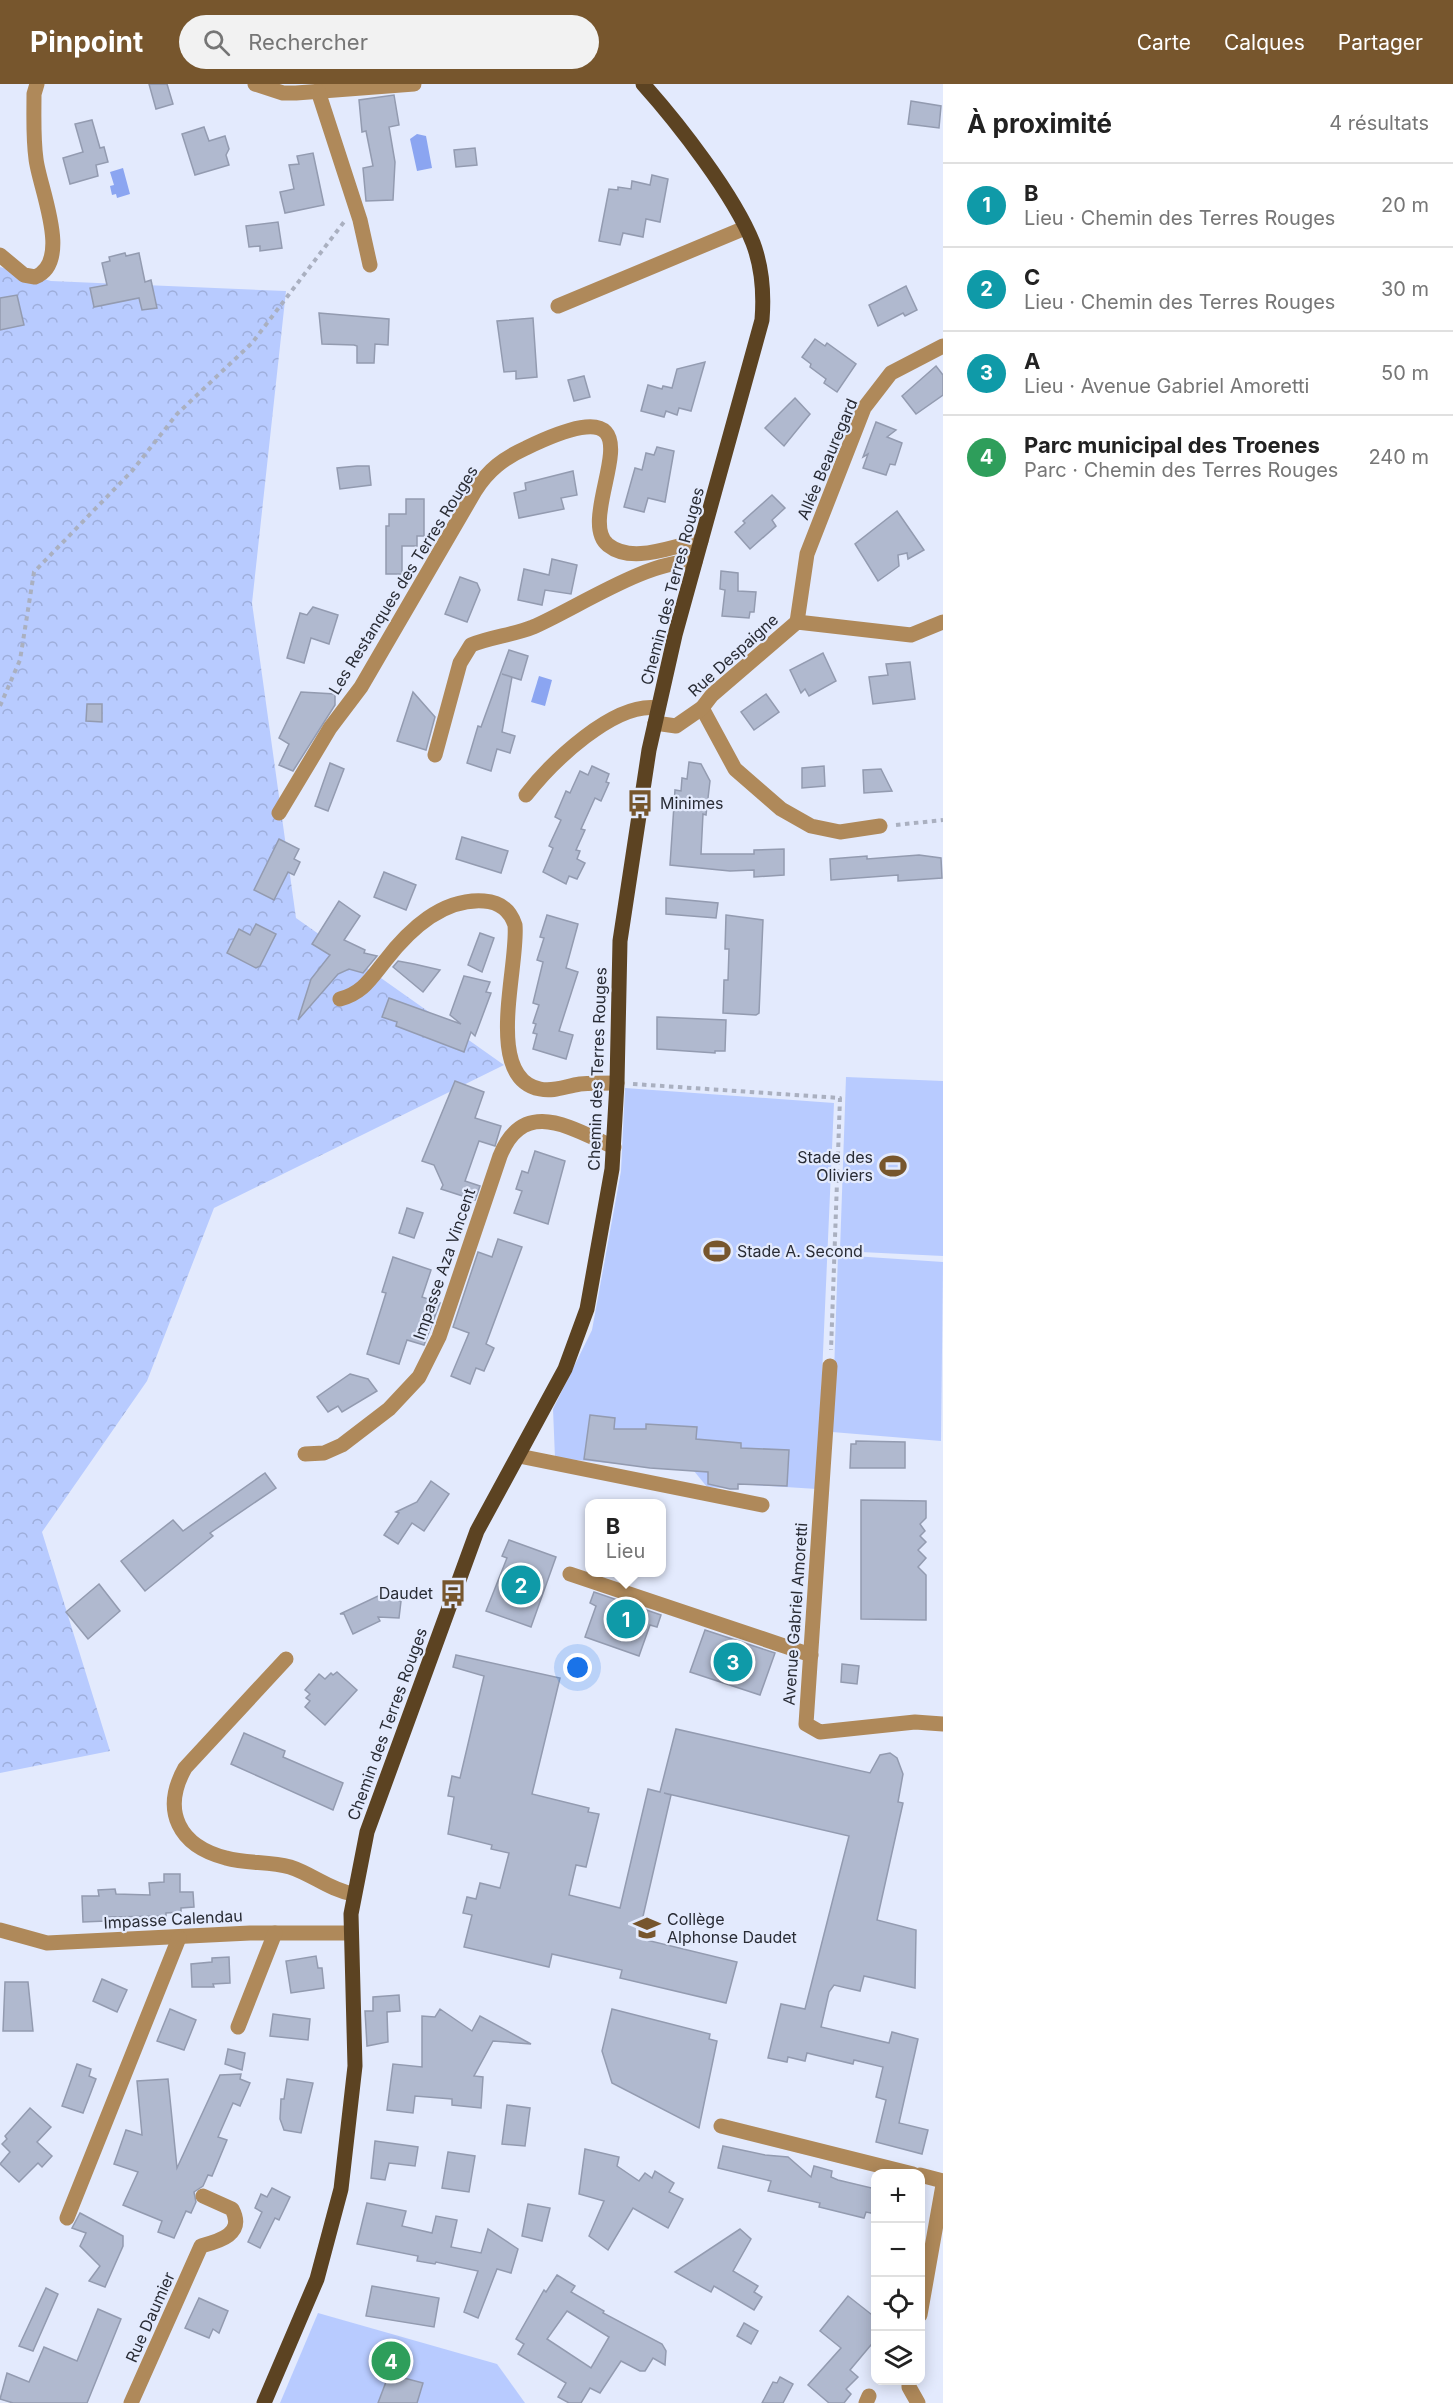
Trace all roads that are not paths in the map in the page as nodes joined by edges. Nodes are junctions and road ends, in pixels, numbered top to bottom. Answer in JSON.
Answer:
{"nodes":[{"id":1,"x":37,"y":84,"type":"edge"},
{"id":2,"x":255,"y":84,"type":"edge"},
{"id":3,"x":414,"y":84,"type":"edge"},
{"id":4,"x":643,"y":84,"type":"edge"},
{"id":5,"x":318,"y":91,"type":"junction"},
{"id":6,"x":746,"y":228,"type":"junction"},
{"id":7,"x":0,"y":255,"type":"edge"},
{"id":8,"x":370,"y":265,"type":"dead end"},
{"id":9,"x":558,"y":306,"type":"dead end"},
{"id":10,"x":943,"y":346,"type":"edge"},
{"id":11,"x":701,"y":541,"type":"junction"},
{"id":12,"x":695,"y":562,"type":"junction"},
{"id":13,"x":797,"y":622,"type":"junction"},
{"id":14,"x":943,"y":622,"type":"edge"},
{"id":15,"x":702,"y":708,"type":"junction"},
{"id":16,"x":657,"y":716,"type":"junction"},
{"id":17,"x":435,"y":755,"type":"dead end"},
{"id":18,"x":526,"y":795,"type":"dead end"},
{"id":19,"x":279,"y":813,"type":"dead end"},
{"id":20,"x":880,"y":826,"type":"road end"},
{"id":21,"x":340,"y":999,"type":"dead end"},
{"id":22,"x":617,"y":1083,"type":"junction"},
{"id":23,"x":614,"y":1147,"type":"junction"},
{"id":24,"x":830,"y":1366,"type":"road end"},
{"id":25,"x":305,"y":1454,"type":"dead end"},
{"id":26,"x":519,"y":1455,"type":"junction"},
{"id":27,"x":762,"y":1504,"type":"dead end"},
{"id":28,"x":570,"y":1574,"type":"dead end"},
{"id":29,"x":811,"y":1655,"type":"junction"},
{"id":30,"x":286,"y":1659,"type":"dead end"},
{"id":31,"x":943,"y":1724,"type":"edge"},
{"id":32,"x":353,"y":1894,"type":"junction"},
{"id":33,"x":0,"y":1930,"type":"edge"},
{"id":34,"x":275,"y":1933,"type":"junction"},
{"id":35,"x":350,"y":1933,"type":"junction"},
{"id":36,"x":179,"y":1938,"type":"junction"},
{"id":37,"x":238,"y":2027,"type":"dead end"},
{"id":38,"x":721,"y":2126,"type":"dead end"},
{"id":39,"x":893,"y":2169,"type":"edge"},
{"id":40,"x":925,"y":2176,"type":"edge"},
{"id":41,"x":943,"y":2183,"type":"edge"},
{"id":42,"x":203,"y":2196,"type":"dead end"},
{"id":43,"x":67,"y":2218,"type":"dead end"},
{"id":44,"x":925,"y":2291,"type":"edge"},
{"id":45,"x":909,"y":2385,"type":"edge"},
{"id":46,"x":131,"y":2403,"type":"edge"},
{"id":47,"x":264,"y":2403,"type":"edge"},
{"id":48,"x":918,"y":2403,"type":"edge"}],
"edges":[{"from":1,"to":7,"type":"street"},
{"from":2,"to":5,"type":"street"},
{"from":3,"to":5,"type":"street"},
{"from":4,"to":6,"type":"main road","name":"Chemin des Terres Rouges"},
{"from":5,"to":8,"type":"street"},
{"from":6,"to":9,"type":"street"},
{"from":6,"to":11,"type":"main road","name":"Chemin des Terres Rouges"},
{"from":10,"to":13,"type":"street","name":"Allée Beauregard"},
{"from":11,"to":12,"type":"main road","name":"Chemin des Terres Rouges"},
{"from":11,"to":19,"type":"street","name":"Les Restanques des Terres Rouges"},
{"from":12,"to":16,"type":"main road","name":"Chemin des Terres Rouges"},
{"from":12,"to":17,"type":"street"},
{"from":13,"to":14,"type":"street","name":"Rue Despaigne"},
{"from":13,"to":15,"type":"street","name":"Rue Despaigne"},
{"from":15,"to":16,"type":"street","name":"Rue Despaigne"},
{"from":15,"to":20,"type":"street"},
{"from":16,"to":18,"type":"street","name":"Rue Despaigne"},
{"from":16,"to":22,"type":"main road","name":"Chemin des Terres Rouges"},
{"from":21,"to":22,"type":"street"},
{"from":22,"to":23,"type":"main road","name":"Chemin des Terres Rouges"},
{"from":23,"to":25,"type":"street","name":"Impasse Aza Vincent"},
{"from":23,"to":26,"type":"main road","name":"Chemin des Terres Rouges"},
{"from":24,"to":29,"type":"street","name":"Avenue Gabriel Amoretti"},
{"from":26,"to":27,"type":"street"},
{"from":26,"to":32,"type":"main road","name":"Chemin des Terres Rouges"},
{"from":28,"to":29,"type":"street"},
{"from":29,"to":31,"type":"street","name":"Avenue Gabriel Amoretti"},
{"from":30,"to":32,"type":"street"},
{"from":32,"to":35,"type":"main road","name":"Chemin des Terres Rouges"},
{"from":33,"to":36,"type":"street","name":"Impasse Calendau"},
{"from":34,"to":35,"type":"street","name":"Impasse Calendau"},
{"from":34,"to":36,"type":"street","name":"Impasse Calendau"},
{"from":34,"to":37,"type":"street"},
{"from":35,"to":47,"type":"main road","name":"Chemin des Terres Rouges"},
{"from":36,"to":43,"type":"street"},
{"from":38,"to":39,"type":"street"},
{"from":40,"to":41,"type":"street"},
{"from":41,"to":44,"type":"street"},
{"from":42,"to":46,"type":"street","name":"Rue Daumier"},
{"from":45,"to":48,"type":"street"}]}
